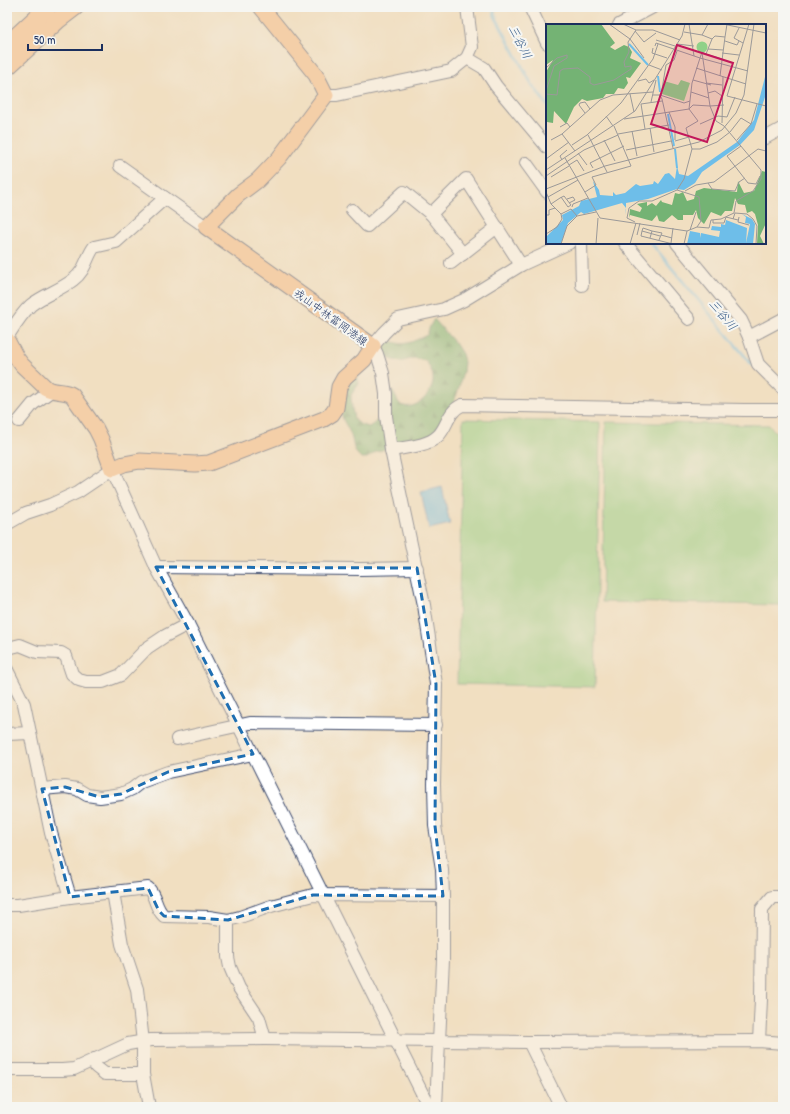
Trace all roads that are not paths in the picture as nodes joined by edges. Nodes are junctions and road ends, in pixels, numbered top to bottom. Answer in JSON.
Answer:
{"nodes":[{"id":1,"x":48,"y":7,"type":"edge"},
{"id":2,"x":75,"y":7,"type":"edge"},
{"id":3,"x":261,"y":7,"type":"edge"},
{"id":4,"x":466,"y":7,"type":"edge"},
{"id":5,"x":530,"y":7,"type":"edge"},
{"id":6,"x":653,"y":7,"type":"edge"},
{"id":7,"x":621,"y":24,"type":"edge"},
{"id":8,"x":546,"y":41,"type":"edge"},
{"id":9,"x":7,"y":45,"type":"edge"},
{"id":10,"x":467,"y":58,"type":"junction"},
{"id":11,"x":7,"y":66,"type":"edge"},
{"id":12,"x":326,"y":95,"type":"junction"},
{"id":13,"x":783,"y":128,"type":"edge"},
{"id":14,"x":766,"y":137,"type":"edge"},
{"id":15,"x":546,"y":146,"type":"edge"},
{"id":16,"x":526,"y":163,"type":"dead end"},
{"id":17,"x":120,"y":166,"type":"dead end"},
{"id":18,"x":546,"y":191,"type":"edge"},
{"id":19,"x":165,"y":198,"type":"junction"},
{"id":20,"x":352,"y":210,"type":"dead end"},
{"id":21,"x":431,"y":214,"type":"junction"},
{"id":22,"x":206,"y":227,"type":"junction"},
{"id":23,"x":497,"y":227,"type":"junction"},
{"id":24,"x":567,"y":244,"type":"edge"},
{"id":25,"x":581,"y":244,"type":"edge"},
{"id":26,"x":626,"y":244,"type":"edge"},
{"id":27,"x":678,"y":244,"type":"edge"},
{"id":28,"x":463,"y":254,"type":"junction"},
{"id":29,"x":451,"y":263,"type":"dead end"},
{"id":30,"x":521,"y":265,"type":"junction"},
{"id":31,"x":582,"y":285,"type":"dead end"},
{"id":32,"x":783,"y":319,"type":"edge"},
{"id":33,"x":689,"y":320,"type":"dead end"},
{"id":34,"x":7,"y":337,"type":"edge"},
{"id":35,"x":749,"y":337,"type":"junction"},
{"id":36,"x":7,"y":340,"type":"edge"},
{"id":37,"x":373,"y":346,"type":"junction"},
{"id":38,"x":783,"y":389,"type":"edge"},
{"id":39,"x":51,"y":391,"type":"junction"},
{"id":40,"x":783,"y":410,"type":"edge"},
{"id":41,"x":19,"y":421,"type":"dead end"},
{"id":42,"x":391,"y":450,"type":"junction"},
{"id":43,"x":112,"y":470,"type":"junction"},
{"id":44,"x":7,"y":524,"type":"edge"},
{"id":45,"x":156,"y":567,"type":"junction"},
{"id":46,"x":417,"y":568,"type":"junction"},
{"id":47,"x":188,"y":624,"type":"junction"},
{"id":48,"x":7,"y":649,"type":"edge"},
{"id":49,"x":7,"y":670,"type":"edge"},
{"id":50,"x":238,"y":725,"type":"junction"},
{"id":51,"x":436,"y":725,"type":"junction"},
{"id":52,"x":30,"y":733,"type":"junction"},
{"id":53,"x":7,"y":734,"type":"edge"},
{"id":54,"x":177,"y":738,"type":"dead end"},
{"id":55,"x":253,"y":754,"type":"junction"},
{"id":56,"x":42,"y":789,"type":"junction"},
{"id":57,"x":114,"y":892,"type":"junction"},
{"id":58,"x":323,"y":895,"type":"junction"},
{"id":59,"x":443,"y":896,"type":"junction"},
{"id":60,"x":70,"y":897,"type":"junction"},
{"id":61,"x":783,"y":897,"type":"edge"},
{"id":62,"x":7,"y":904,"type":"edge"},
{"id":63,"x":228,"y":920,"type":"junction"},
{"id":64,"x":265,"y":1039,"type":"junction"},
{"id":65,"x":395,"y":1041,"type":"junction"},
{"id":66,"x":439,"y":1041,"type":"junction"},
{"id":67,"x":759,"y":1041,"type":"junction"},
{"id":68,"x":143,"y":1042,"type":"junction"},
{"id":69,"x":529,"y":1042,"type":"junction"},
{"id":70,"x":783,"y":1043,"type":"edge"},
{"id":71,"x":94,"y":1059,"type":"junction"},
{"id":72,"x":7,"y":1070,"type":"edge"},
{"id":73,"x":143,"y":1074,"type":"junction"},
{"id":74,"x":149,"y":1107,"type":"edge"},
{"id":75,"x":429,"y":1107,"type":"edge"},
{"id":76,"x":436,"y":1107,"type":"edge"},
{"id":77,"x":561,"y":1107,"type":"edge"}],
"edges":[{"from":1,"to":9,"type":"highway"},
{"from":2,"to":11,"type":"highway"},
{"from":3,"to":12,"type":"main road"},
{"from":4,"to":10,"type":"street"},
{"from":5,"to":8,"type":"street"},
{"from":6,"to":7,"type":"street"},
{"from":10,"to":12,"type":"street"},
{"from":10,"to":15,"type":"street"},
{"from":12,"to":22,"type":"main road"},
{"from":13,"to":14,"type":"street"},
{"from":16,"to":18,"type":"street"},
{"from":17,"to":19,"type":"street"},
{"from":19,"to":22,"type":"street"},
{"from":19,"to":34,"type":"street"},
{"from":20,"to":21,"type":"street"},
{"from":21,"to":23,"type":"street"},
{"from":21,"to":28,"type":"street"},
{"from":22,"to":37,"type":"main road","name":"戎山中林富岡港線"},
{"from":23,"to":28,"type":"street"},
{"from":23,"to":30,"type":"street"},
{"from":24,"to":30,"type":"street"},
{"from":25,"to":31,"type":"street"},
{"from":26,"to":33,"type":"street"},
{"from":27,"to":35,"type":"street"},
{"from":28,"to":29,"type":"street"},
{"from":30,"to":37,"type":"street"},
{"from":32,"to":35,"type":"street"},
{"from":35,"to":38,"type":"street"},
{"from":36,"to":39,"type":"main road"},
{"from":37,"to":42,"type":"street"},
{"from":37,"to":43,"type":"main road","name":"戎山中林富岡港線"},
{"from":39,"to":41,"type":"street"},
{"from":39,"to":43,"type":"main road"},
{"from":40,"to":42,"type":"street"},
{"from":42,"to":46,"type":"street"},
{"from":43,"to":44,"type":"street"},
{"from":43,"to":45,"type":"street"},
{"from":45,"to":46,"type":"street"},
{"from":45,"to":47,"type":"street"},
{"from":46,"to":51,"type":"street"},
{"from":47,"to":48,"type":"street"},
{"from":47,"to":50,"type":"street"},
{"from":49,"to":52,"type":"street"},
{"from":50,"to":51,"type":"street"},
{"from":50,"to":54,"type":"street"},
{"from":50,"to":55,"type":"street"},
{"from":51,"to":59,"type":"street"},
{"from":52,"to":53,"type":"street"},
{"from":52,"to":56,"type":"street"},
{"from":55,"to":56,"type":"street"},
{"from":55,"to":58,"type":"street"},
{"from":56,"to":60,"type":"street"},
{"from":57,"to":60,"type":"street"},
{"from":57,"to":63,"type":"street"},
{"from":57,"to":68,"type":"street"},
{"from":58,"to":59,"type":"street"},
{"from":58,"to":63,"type":"street"},
{"from":58,"to":65,"type":"street"},
{"from":59,"to":66,"type":"street"},
{"from":60,"to":62,"type":"street"},
{"from":61,"to":67,"type":"street"},
{"from":63,"to":64,"type":"street"},
{"from":64,"to":65,"type":"street"},
{"from":64,"to":68,"type":"street"},
{"from":65,"to":66,"type":"street"},
{"from":65,"to":75,"type":"street"},
{"from":66,"to":69,"type":"street"},
{"from":66,"to":76,"type":"street"},
{"from":67,"to":69,"type":"street"},
{"from":67,"to":70,"type":"street"},
{"from":68,"to":71,"type":"street"},
{"from":68,"to":73,"type":"street"},
{"from":69,"to":77,"type":"street"},
{"from":71,"to":72,"type":"street"},
{"from":71,"to":73,"type":"street"},
{"from":73,"to":74,"type":"street"}]}
